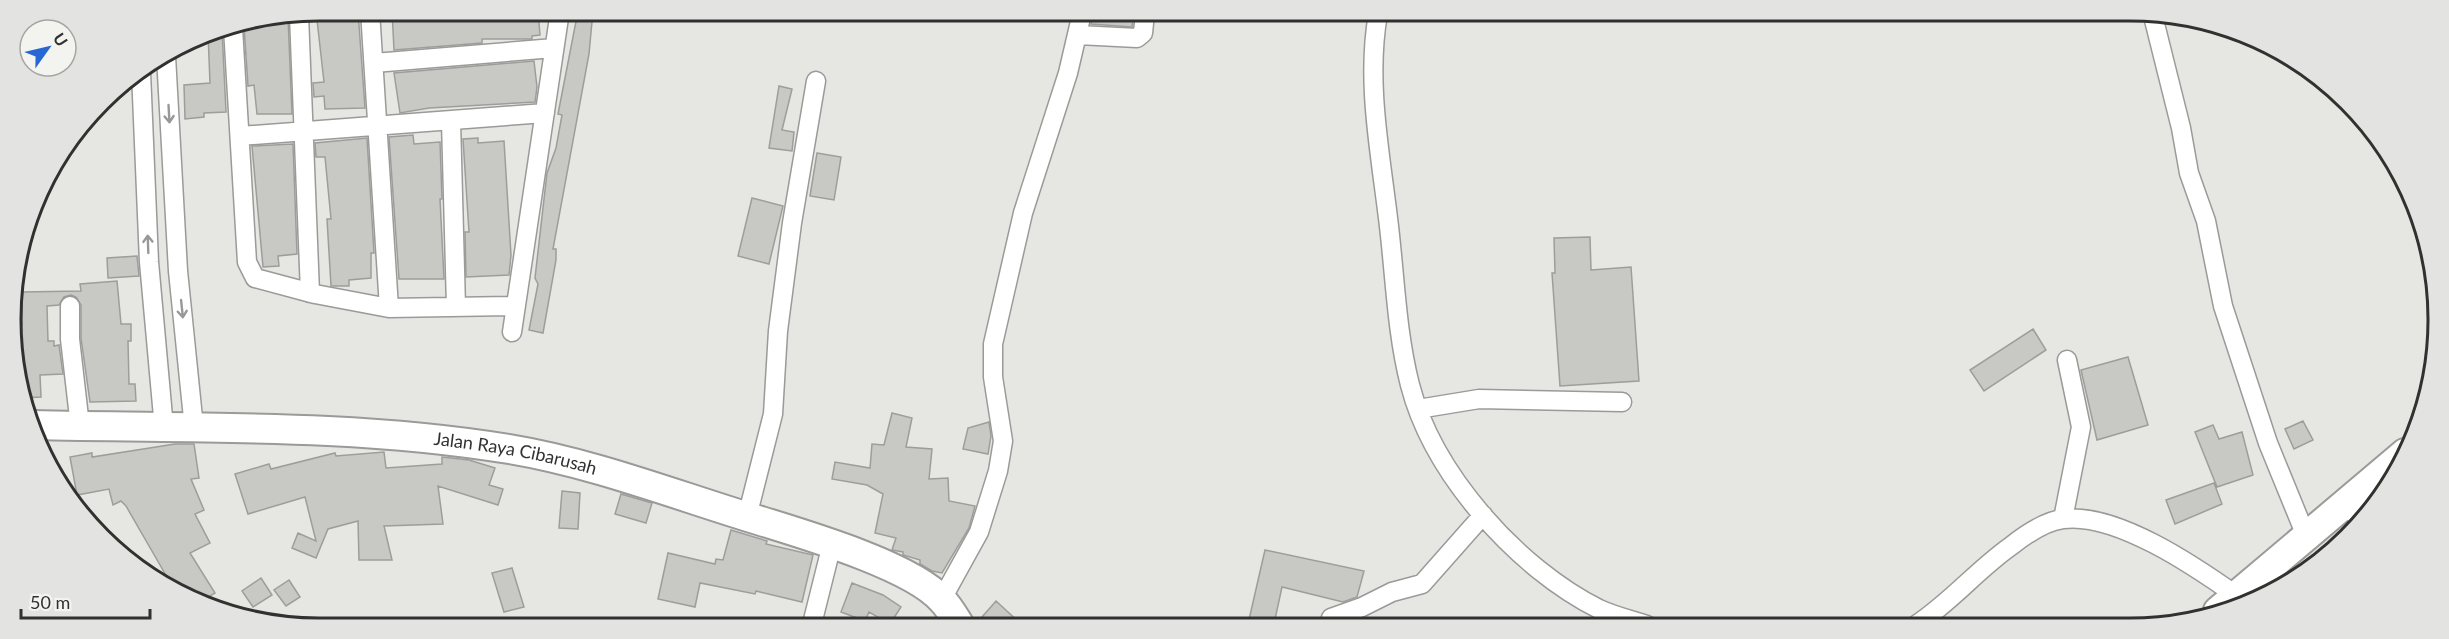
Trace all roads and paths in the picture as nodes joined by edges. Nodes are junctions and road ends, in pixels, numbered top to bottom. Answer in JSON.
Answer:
{"nodes":[{"id":1,"x":371,"y":21,"type":"edge"},
{"id":2,"x":558,"y":21,"type":"edge"},
{"id":3,"x":1081,"y":21,"type":"edge"},
{"id":4,"x":1144,"y":21,"type":"edge"},
{"id":5,"x":1377,"y":21,"type":"edge"},
{"id":6,"x":299,"y":22,"type":"edge"},
{"id":7,"x":2155,"y":23,"type":"edge"},
{"id":8,"x":233,"y":34,"type":"edge"},
{"id":9,"x":1078,"y":35,"type":"junction"},
{"id":10,"x":554,"y":48,"type":"junction"},
{"id":11,"x":166,"y":63,"type":"edge"},
{"id":12,"x":374,"y":63,"type":"junction"},
{"id":13,"x":141,"y":80,"type":"edge"},
{"id":14,"x":816,"y":81,"type":"dead end"},
{"id":15,"x":545,"y":113,"type":"junction"},
{"id":16,"x":451,"y":120,"type":"junction"},
{"id":17,"x":378,"y":126,"type":"junction"},
{"id":18,"x":304,"y":132,"type":"junction"},
{"id":19,"x":240,"y":136,"type":"junction"},
{"id":20,"x":310,"y":293,"type":"junction"},
{"id":21,"x":70,"y":306,"type":"dead end"},
{"id":22,"x":516,"y":306,"type":"junction"},
{"id":23,"x":456,"y":307,"type":"junction"},
{"id":24,"x":389,"y":308,"type":"junction"},
{"id":25,"x":512,"y":332,"type":"dead end"},
{"id":26,"x":2067,"y":360,"type":"dead end"},
{"id":27,"x":1622,"y":402,"type":"dead end"},
{"id":28,"x":1418,"y":410,"type":"junction"},
{"id":29,"x":41,"y":425,"type":"edge"},
{"id":30,"x":80,"y":426,"type":"junction"},
{"id":31,"x":164,"y":428,"type":"junction"},
{"id":32,"x":194,"y":428,"type":"junction"},
{"id":33,"x":2381,"y":480,"type":"edge"},
{"id":34,"x":2350,"y":514,"type":"edge"},
{"id":35,"x":747,"y":517,"type":"junction"},
{"id":36,"x":1480,"y":518,"type":"junction"},
{"id":37,"x":2063,"y":519,"type":"junction"},
{"id":38,"x":2306,"y":536,"type":"junction"},
{"id":39,"x":832,"y":543,"type":"junction"},
{"id":40,"x":942,"y":599,"type":"junction"},
{"id":41,"x":2231,"y":600,"type":"edge"},
{"id":42,"x":2224,"y":602,"type":"edge"},
{"id":43,"x":813,"y":618,"type":"edge"},
{"id":44,"x":955,"y":618,"type":"edge"},
{"id":45,"x":1331,"y":618,"type":"dead end"},
{"id":46,"x":1627,"y":618,"type":"edge"},
{"id":47,"x":1927,"y":618,"type":"edge"}],
"edges":[{"from":1,"to":12,"type":"street"},
{"from":2,"to":10,"type":"street"},
{"from":3,"to":9,"type":"street"},
{"from":4,"to":9,"type":"street"},
{"from":5,"to":28,"type":"street"},
{"from":6,"to":18,"type":"street"},
{"from":7,"to":38,"type":"street"},
{"from":8,"to":19,"type":"street"},
{"from":9,"to":40,"type":"street"},
{"from":10,"to":12,"type":"street"},
{"from":10,"to":15,"type":"street"},
{"from":11,"to":32,"type":"street","one_way":true},
{"from":12,"to":17,"type":"street"},
{"from":31,"to":13,"type":"street","one_way":true},
{"from":14,"to":35,"type":"street"},
{"from":15,"to":16,"type":"street"},
{"from":15,"to":22,"type":"street"},
{"from":16,"to":17,"type":"street"},
{"from":16,"to":23,"type":"street"},
{"from":17,"to":18,"type":"street"},
{"from":17,"to":24,"type":"street"},
{"from":18,"to":19,"type":"street"},
{"from":18,"to":20,"type":"street"},
{"from":19,"to":20,"type":"street"},
{"from":20,"to":24,"type":"street"},
{"from":21,"to":30,"type":"street"},
{"from":22,"to":23,"type":"street"},
{"from":22,"to":25,"type":"street"},
{"from":23,"to":24,"type":"street"},
{"from":26,"to":37,"type":"street"},
{"from":27,"to":28,"type":"street"},
{"from":28,"to":36,"type":"street"},
{"from":29,"to":30,"type":"main road","name":"Jalan Raya Cibarusah"},
{"from":30,"to":31,"type":"main road","name":"Jalan Raya Cibarusah"},
{"from":31,"to":32,"type":"main road","name":"Jalan Raya Cibarusah"},
{"from":32,"to":35,"type":"main road","name":"Jalan Raya Cibarusah"},
{"from":33,"to":34,"type":"main road"},
{"from":34,"to":38,"type":"main road"},
{"from":35,"to":39,"type":"main road","name":"Jalan Raya Cibarusah"},
{"from":36,"to":45,"type":"street"},
{"from":36,"to":46,"type":"street"},
{"from":37,"to":42,"type":"street"},
{"from":37,"to":47,"type":"street"},
{"from":38,"to":41,"type":"main road"},
{"from":39,"to":40,"type":"main road","name":"Jalan Raya Cibarusah"},
{"from":39,"to":43,"type":"street"},
{"from":40,"to":44,"type":"main road","name":"Jalan Raya Cibarusah"}]}
